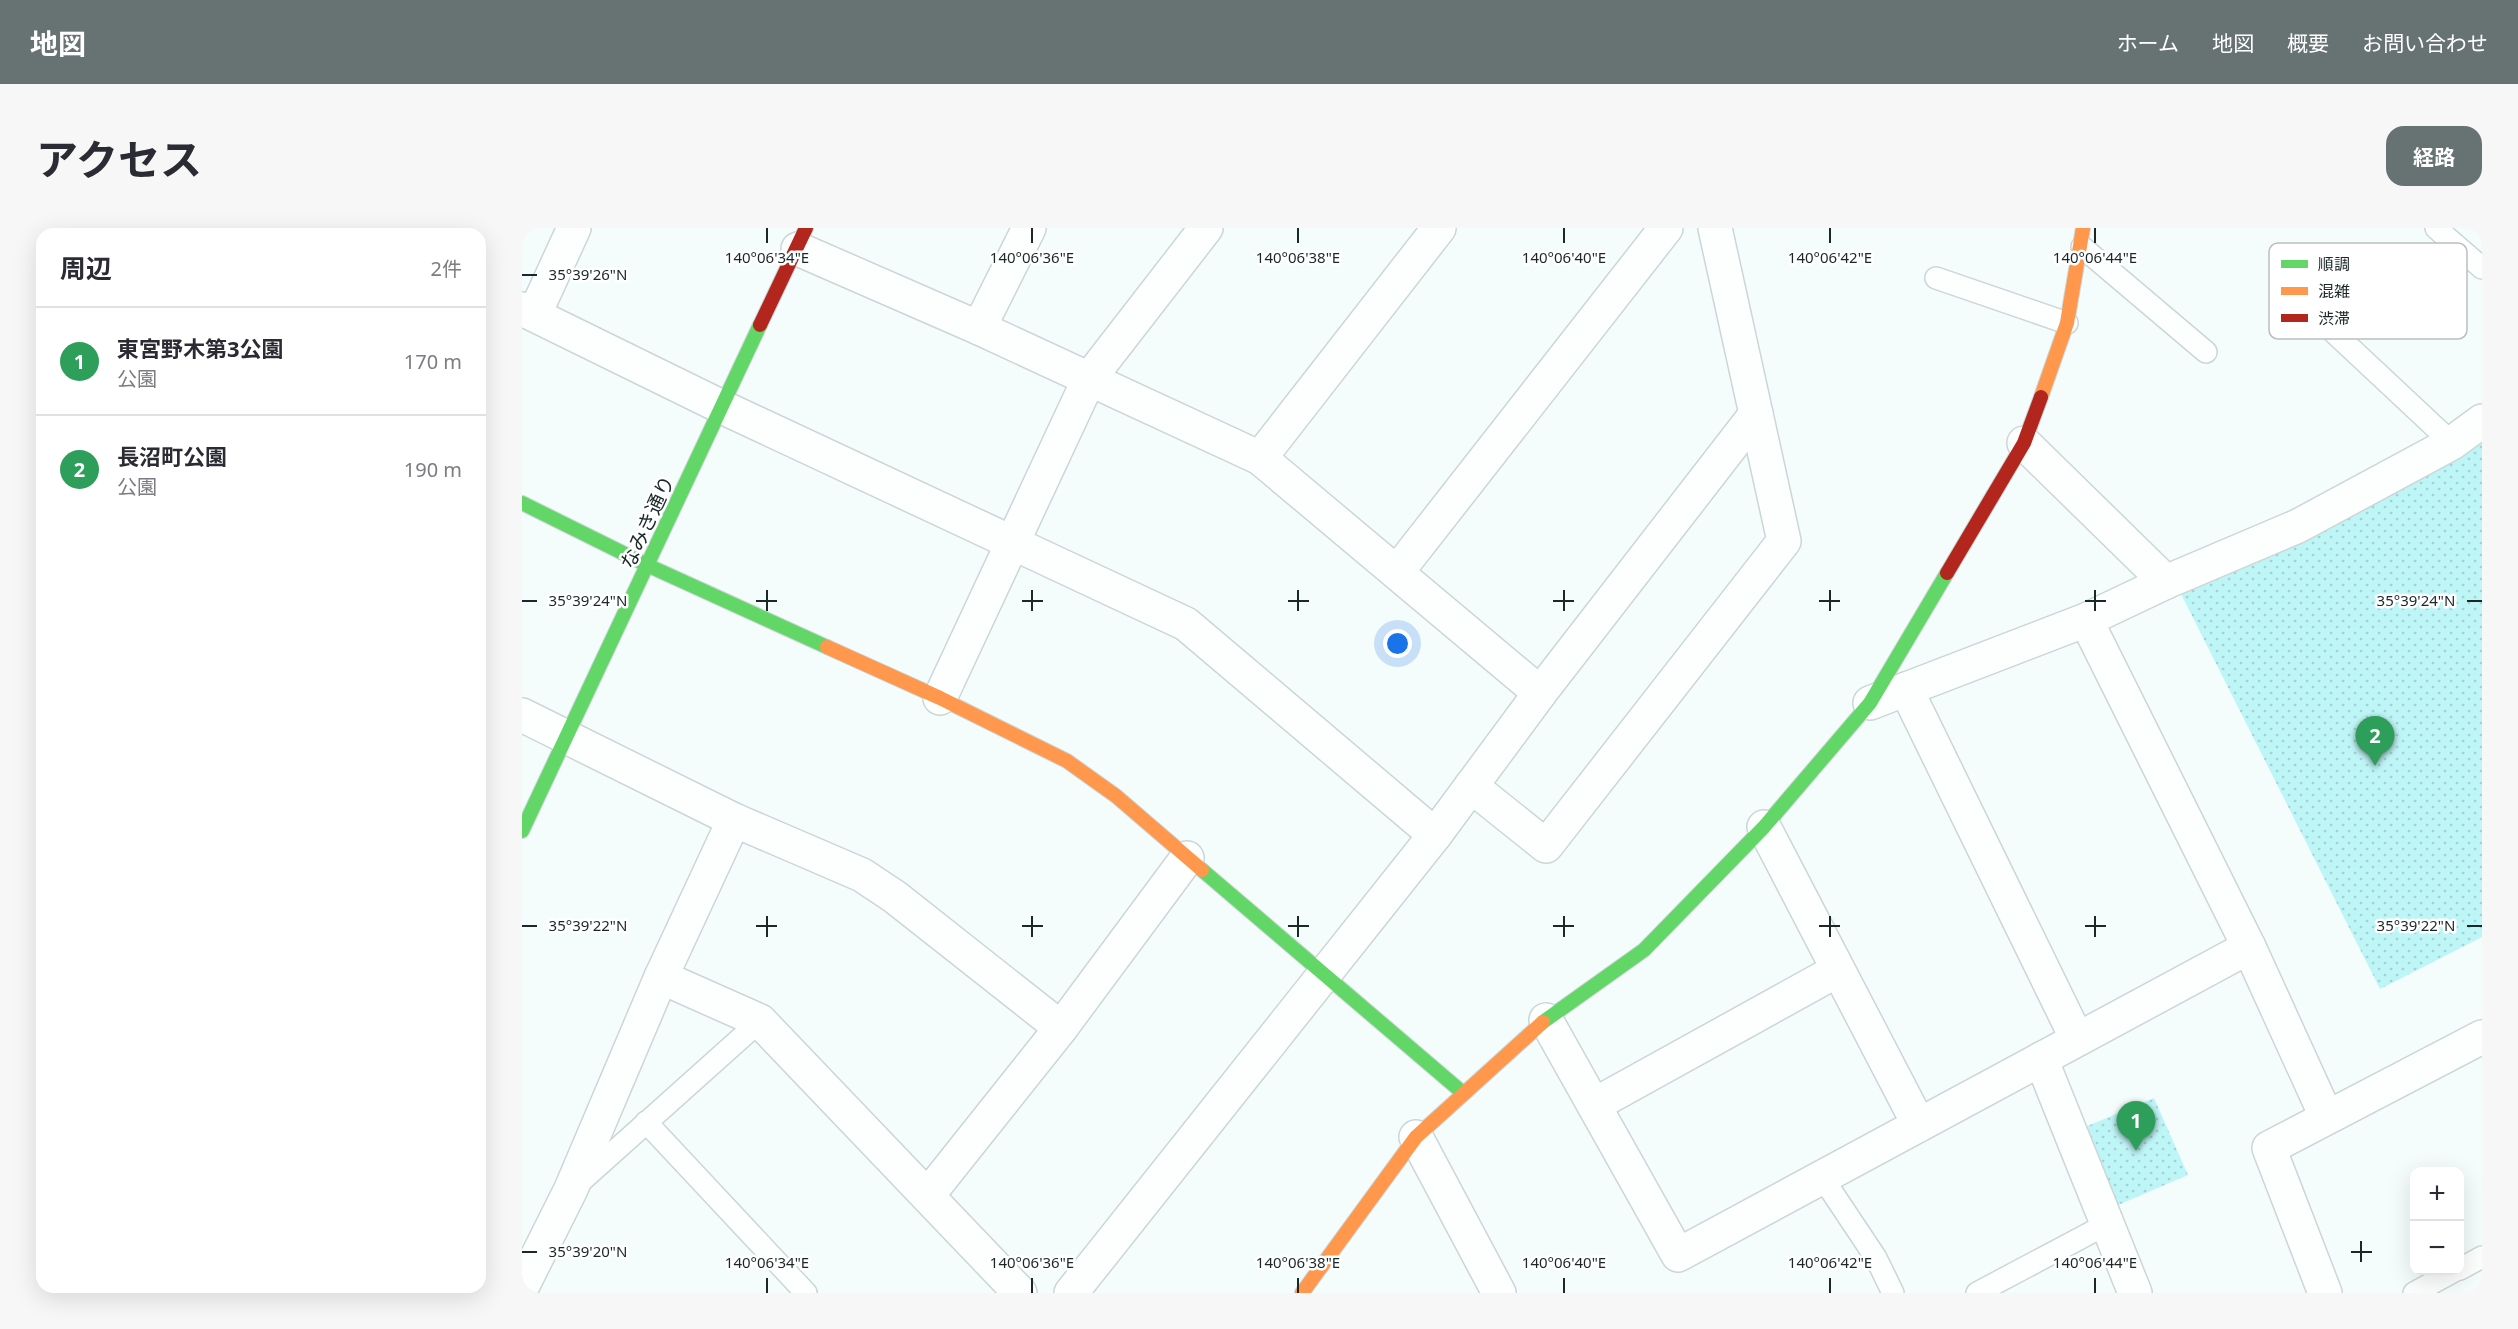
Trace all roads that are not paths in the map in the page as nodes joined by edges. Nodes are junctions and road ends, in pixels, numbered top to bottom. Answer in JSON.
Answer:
{"nodes":[{"id":1,"x":574,"y":228,"type":"edge"},
{"id":2,"x":1029,"y":228,"type":"edge"},
{"id":3,"x":1206,"y":228,"type":"edge"},
{"id":4,"x":1439,"y":228,"type":"edge"},
{"id":5,"x":1666,"y":228,"type":"edge"},
{"id":6,"x":1715,"y":228,"type":"edge"},
{"id":7,"x":2436,"y":228,"type":"edge"},
{"id":8,"x":2083,"y":237,"type":"edge"},
{"id":9,"x":802,"y":238,"type":"edge"},
{"id":10,"x":2453,"y":243,"type":"edge"},
{"id":11,"x":2467,"y":255,"type":"edge"},
{"id":12,"x":2482,"y":268,"type":"edge"},
{"id":13,"x":1936,"y":279,"type":"dead end"},
{"id":14,"x":528,"y":311,"type":"edge"},
{"id":15,"x":2067,"y":323,"type":"junction"},
{"id":16,"x":979,"y":328,"type":"junction"},
{"id":17,"x":2341,"y":339,"type":"edge"},
{"id":18,"x":2206,"y":352,"type":"dead end"},
{"id":19,"x":1089,"y":379,"type":"junction"},
{"id":20,"x":722,"y":407,"type":"junction"},
{"id":21,"x":1756,"y":414,"type":"junction"},
{"id":22,"x":2482,"y":421,"type":"edge"},
{"id":23,"x":2024,"y":443,"type":"junction"},
{"id":24,"x":2452,"y":443,"type":"junction"},
{"id":25,"x":1260,"y":458,"type":"junction"},
{"id":26,"x":522,"y":503,"type":"edge"},
{"id":27,"x":1013,"y":542,"type":"junction"},
{"id":28,"x":649,"y":566,"type":"junction"},
{"id":29,"x":1397,"y":572,"type":"junction"},
{"id":30,"x":2166,"y":582,"type":"junction"},
{"id":31,"x":2086,"y":620,"type":"junction"},
{"id":32,"x":1906,"y":689,"type":"junction"},
{"id":33,"x":1540,"y":693,"type":"junction"},
{"id":34,"x":940,"y":698,"type":"junction"},
{"id":35,"x":1869,"y":703,"type":"junction"},
{"id":36,"x":522,"y":715,"type":"edge"},
{"id":37,"x":567,"y":735,"type":"junction"},
{"id":38,"x":1472,"y":786,"type":"junction"},
{"id":39,"x":734,"y":820,"type":"junction"},
{"id":40,"x":1764,"y":827,"type":"junction"},
{"id":41,"x":522,"y":831,"type":"edge"},
{"id":42,"x":1435,"y":835,"type":"junction"},
{"id":43,"x":1187,"y":858,"type":"junction"},
{"id":44,"x":2249,"y":947,"type":"junction"},
{"id":45,"x":1838,"y":970,"type":"junction"},
{"id":46,"x":1323,"y":973,"type":"junction"},
{"id":47,"x":661,"y":977,"type":"junction"},
{"id":48,"x":1546,"y":1020,"type":"junction"},
{"id":49,"x":760,"y":1021,"type":"junction"},
{"id":50,"x":1062,"y":1028,"type":"junction"},
{"id":51,"x":2482,"y":1037,"type":"edge"},
{"id":52,"x":2077,"y":1039,"type":"junction"},
{"id":53,"x":2041,"y":1059,"type":"junction"},
{"id":54,"x":1463,"y":1093,"type":"junction"},
{"id":55,"x":1594,"y":1105,"type":"junction"},
{"id":56,"x":2326,"y":1116,"type":"junction"},
{"id":57,"x":646,"y":1122,"type":"junction"},
{"id":58,"x":1919,"y":1125,"type":"junction"},
{"id":59,"x":1416,"y":1137,"type":"junction"},
{"id":60,"x":1822,"y":1177,"type":"junction"},
{"id":61,"x":571,"y":1189,"type":"junction"},
{"id":62,"x":928,"y":1195,"type":"junction"},
{"id":63,"x":2107,"y":1224,"type":"junction"},
{"id":64,"x":2482,"y":1257,"type":"edge"},
{"id":65,"x":2464,"y":1267,"type":"edge"},
{"id":66,"x":2448,"y":1275,"type":"edge"},
{"id":67,"x":522,"y":1287,"type":"edge"},
{"id":68,"x":806,"y":1293,"type":"edge"},
{"id":69,"x":1020,"y":1293,"type":"edge"},
{"id":70,"x":1071,"y":1293,"type":"edge"},
{"id":71,"x":1302,"y":1293,"type":"edge"},
{"id":72,"x":1499,"y":1293,"type":"edge"},
{"id":73,"x":1893,"y":1293,"type":"edge"},
{"id":74,"x":1977,"y":1293,"type":"edge"},
{"id":75,"x":2134,"y":1293,"type":"edge"},
{"id":76,"x":2325,"y":1293,"type":"edge"},
{"id":77,"x":2414,"y":1293,"type":"edge"}],
"edges":[{"from":1,"to":14,"type":"street"},
{"from":2,"to":16,"type":"street"},
{"from":3,"to":19,"type":"street"},
{"from":4,"to":25,"type":"street"},
{"from":5,"to":29,"type":"street"},
{"from":6,"to":21,"type":"street"},
{"from":7,"to":10,"type":"lane"},
{"from":8,"to":15,"type":"street"},
{"from":8,"to":18,"type":"lane"},
{"from":9,"to":16,"type":"street"},
{"from":9,"to":20,"type":"street","name":"なみき通り"},
{"from":11,"to":12,"type":"lane"},
{"from":13,"to":15,"type":"lane"},
{"from":14,"to":20,"type":"street"},
{"from":15,"to":23,"type":"street"},
{"from":16,"to":19,"type":"street"},
{"from":17,"to":24,"type":"lane"},
{"from":19,"to":25,"type":"street"},
{"from":19,"to":27,"type":"street"},
{"from":20,"to":27,"type":"street"},
{"from":20,"to":28,"type":"street","name":"なみき通り"},
{"from":21,"to":33,"type":"street"},
{"from":21,"to":38,"type":"street"},
{"from":22,"to":24,"type":"street"},
{"from":23,"to":30,"type":"street"},
{"from":23,"to":35,"type":"street"},
{"from":24,"to":30,"type":"street"},
{"from":25,"to":29,"type":"street"},
{"from":26,"to":28,"type":"street"},
{"from":27,"to":34,"type":"street"},
{"from":27,"to":42,"type":"street"},
{"from":28,"to":34,"type":"street"},
{"from":28,"to":37,"type":"street","name":"なみき通り"},
{"from":29,"to":33,"type":"street"},
{"from":30,"to":31,"type":"street"},
{"from":31,"to":32,"type":"street"},
{"from":31,"to":44,"type":"street"},
{"from":32,"to":35,"type":"street"},
{"from":32,"to":52,"type":"street"},
{"from":33,"to":38,"type":"street"},
{"from":34,"to":43,"type":"street"},
{"from":35,"to":40,"type":"street"},
{"from":36,"to":37,"type":"street"},
{"from":37,"to":39,"type":"street"},
{"from":37,"to":41,"type":"street","name":"なみき通り"},
{"from":38,"to":42,"type":"street"},
{"from":39,"to":47,"type":"street"},
{"from":39,"to":50,"type":"street"},
{"from":40,"to":45,"type":"street"},
{"from":40,"to":48,"type":"street"},
{"from":42,"to":46,"type":"street"},
{"from":43,"to":46,"type":"street"},
{"from":43,"to":50,"type":"street"},
{"from":44,"to":52,"type":"street"},
{"from":44,"to":56,"type":"street"},
{"from":45,"to":55,"type":"street"},
{"from":45,"to":58,"type":"street"},
{"from":46,"to":54,"type":"street"},
{"from":46,"to":70,"type":"street"},
{"from":47,"to":49,"type":"street"},
{"from":47,"to":61,"type":"street"},
{"from":48,"to":54,"type":"street"},
{"from":48,"to":55,"type":"street"},
{"from":49,"to":57,"type":"lane"},
{"from":49,"to":62,"type":"street"},
{"from":50,"to":62,"type":"street"},
{"from":51,"to":56,"type":"street"},
{"from":52,"to":53,"type":"street"},
{"from":53,"to":58,"type":"street"},
{"from":53,"to":63,"type":"street"},
{"from":54,"to":59,"type":"street"},
{"from":55,"to":60,"type":"street"},
{"from":56,"to":76,"type":"street"},
{"from":57,"to":61,"type":"lane"},
{"from":57,"to":68,"type":"lane"},
{"from":58,"to":60,"type":"street"},
{"from":59,"to":71,"type":"street"},
{"from":59,"to":72,"type":"street"},
{"from":60,"to":73,"type":"lane"},
{"from":61,"to":67,"type":"street"},
{"from":62,"to":69,"type":"street"},
{"from":63,"to":74,"type":"lane"},
{"from":63,"to":75,"type":"street"},
{"from":64,"to":65,"type":"lane"},
{"from":66,"to":77,"type":"lane"}]}
